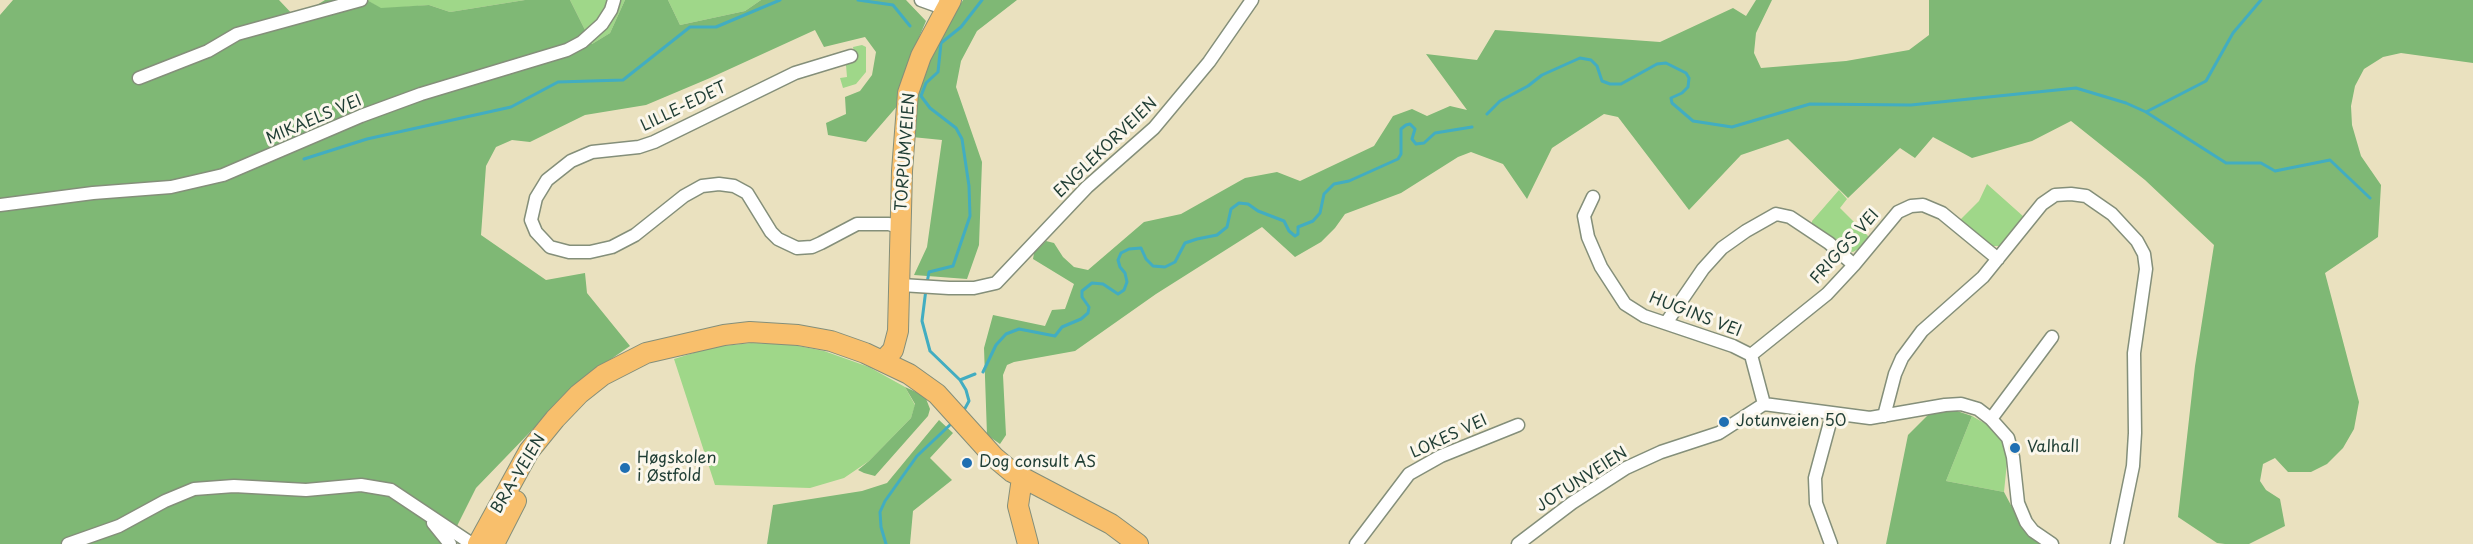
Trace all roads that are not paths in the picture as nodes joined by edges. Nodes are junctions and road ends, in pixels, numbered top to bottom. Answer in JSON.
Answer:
{"nodes":[{"id":1,"x":361,"y":0,"type":"edge"},
{"id":2,"x":614,"y":0,"type":"edge"},
{"id":3,"x":921,"y":0,"type":"edge"},
{"id":4,"x":1252,"y":0,"type":"edge"},
{"id":5,"x":949,"y":4,"type":"edge"},
{"id":6,"x":851,"y":56,"type":"dead end"},
{"id":7,"x":139,"y":78,"type":"dead end"},
{"id":8,"x":1593,"y":197,"type":"dead end"},
{"id":9,"x":0,"y":205,"type":"edge"},
{"id":10,"x":901,"y":228,"type":"junction"},
{"id":11,"x":1998,"y":259,"type":"junction"},
{"id":12,"x":1854,"y":266,"type":"junction"},
{"id":13,"x":908,"y":286,"type":"junction"},
{"id":14,"x":1666,"y":323,"type":"junction"},
{"id":15,"x":2052,"y":337,"type":"dead end"},
{"id":16,"x":690,"y":343,"type":"junction"},
{"id":17,"x":1750,"y":355,"type":"junction"},
{"id":18,"x":883,"y":361,"type":"junction"},
{"id":19,"x":1764,"y":404,"type":"junction"},
{"id":20,"x":1832,"y":415,"type":"junction"},
{"id":21,"x":1884,"y":416,"type":"junction"},
{"id":22,"x":1992,"y":418,"type":"junction"},
{"id":23,"x":1518,"y":425,"type":"dead end"},
{"id":24,"x":1022,"y":478,"type":"junction"},
{"id":25,"x":429,"y":517,"type":"junction"},
{"id":26,"x":68,"y":544,"type":"edge"},
{"id":27,"x":450,"y":544,"type":"edge"},
{"id":28,"x":472,"y":544,"type":"edge"},
{"id":29,"x":478,"y":544,"type":"edge"},
{"id":30,"x":494,"y":544,"type":"edge"},
{"id":31,"x":1028,"y":544,"type":"edge"},
{"id":32,"x":1138,"y":544,"type":"edge"},
{"id":33,"x":1356,"y":544,"type":"edge"},
{"id":34,"x":1518,"y":544,"type":"edge"},
{"id":35,"x":1831,"y":544,"type":"edge"},
{"id":36,"x":2052,"y":544,"type":"edge"},
{"id":37,"x":2116,"y":544,"type":"edge"}],
"edges":[{"from":1,"to":7,"type":"street"},
{"from":2,"to":9,"type":"street","name":"MIKAELS VEI"},
{"from":3,"to":5,"type":"street"},
{"from":4,"to":13,"type":"street","name":"ENGLEKORVEIEN"},
{"from":5,"to":10,"type":"main road","name":"TORPUMVEIEN"},
{"from":6,"to":10,"type":"street","name":"LILLE-EDET"},
{"from":8,"to":14,"type":"street","name":"HUGINS VEI"},
{"from":10,"to":13,"type":"main road","name":"TORPUMVEIEN"},
{"from":11,"to":12,"type":"street","name":"FRIGGS VEI"},
{"from":11,"to":21,"type":"street"},
{"from":11,"to":37,"type":"street"},
{"from":12,"to":14,"type":"street"},
{"from":12,"to":17,"type":"street","name":"FRIGGS VEI"},
{"from":13,"to":18,"type":"main road","name":"TORPUMVEIEN"},
{"from":14,"to":17,"type":"street","name":"HUGINS VEI"},
{"from":15,"to":22,"type":"street"},
{"from":16,"to":18,"type":"main road","name":"BRA-VEIEN"},
{"from":16,"to":29,"type":"main road","name":"BRA-VEIEN"},
{"from":16,"to":30,"type":"main road","name":"BRA-VEIEN"},
{"from":17,"to":19,"type":"street","name":"HUGINS VEI"},
{"from":18,"to":24,"type":"main road","name":"BRA-VEIEN"},
{"from":19,"to":20,"type":"street"},
{"from":19,"to":34,"type":"street","name":"JOTUNVEIEN"},
{"from":20,"to":21,"type":"street"},
{"from":20,"to":35,"type":"street"},
{"from":21,"to":22,"type":"street"},
{"from":22,"to":36,"type":"street"},
{"from":23,"to":33,"type":"street","name":"LOKES VEI"},
{"from":24,"to":31,"type":"main road"},
{"from":24,"to":32,"type":"main road","name":"BRA-VEIEN"},
{"from":25,"to":26,"type":"street"},
{"from":25,"to":27,"type":"street"},
{"from":25,"to":28,"type":"street"}]}
